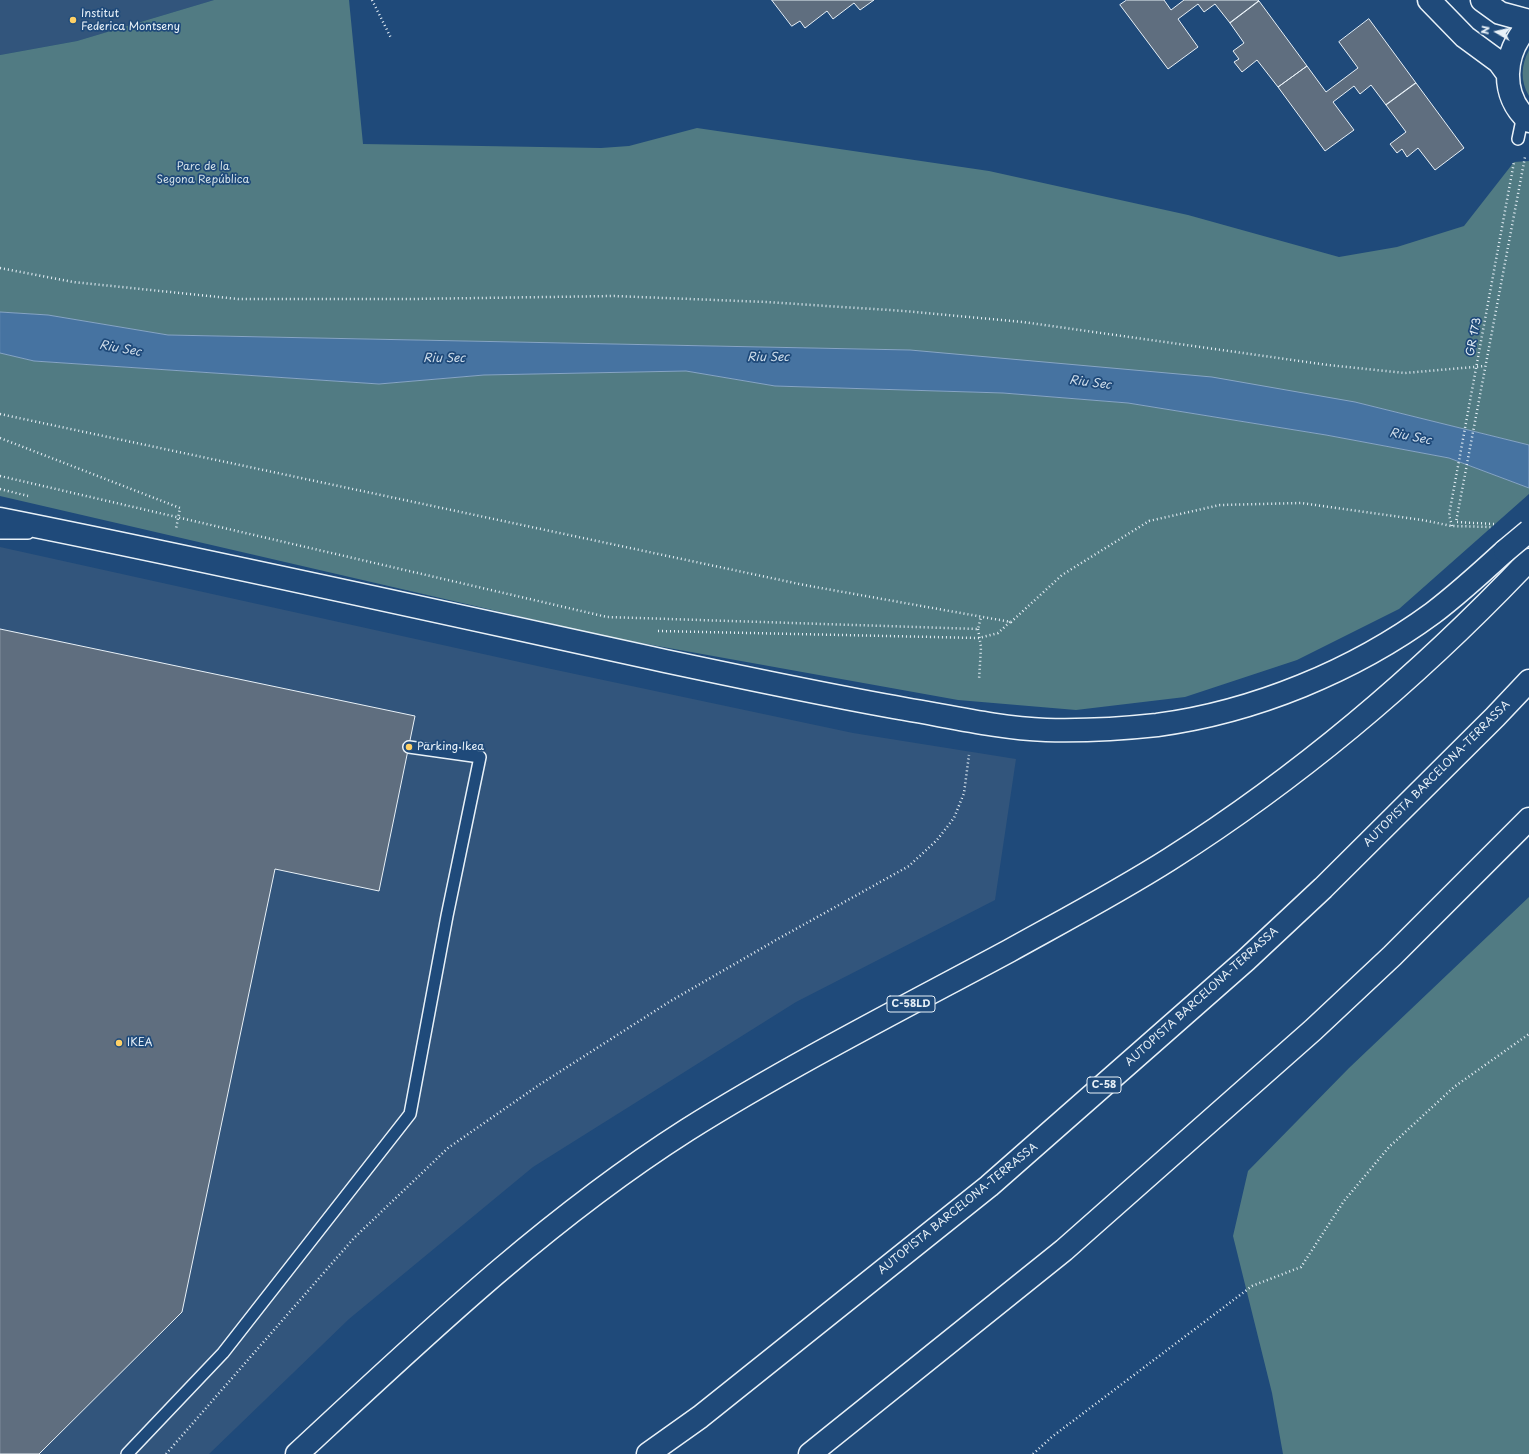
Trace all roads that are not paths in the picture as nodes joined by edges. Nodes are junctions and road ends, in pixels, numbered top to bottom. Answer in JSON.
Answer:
{"nodes":[{"id":1,"x":1429,"y":0,"type":"edge"},
{"id":2,"x":1482,"y":0,"type":"edge"},
{"id":3,"x":1529,"y":21,"type":"edge"},
{"id":4,"x":1529,"y":25,"type":"edge"},
{"id":5,"x":1507,"y":73,"type":"junction"},
{"id":6,"x":1523,"y":125,"type":"edge"},
{"id":7,"x":0,"y":519,"type":"edge"},
{"id":8,"x":1529,"y":531,"type":"edge"},
{"id":9,"x":0,"y":533,"type":"edge"},
{"id":10,"x":70,"y":533,"type":"junction"},
{"id":11,"x":1529,"y":560,"type":"edge"},
{"id":12,"x":1529,"y":681,"type":"edge"},
{"id":13,"x":409,"y":747,"type":"dead end"},
{"id":14,"x":1529,"y":819,"type":"edge"},
{"id":15,"x":126,"y":1454,"type":"edge"},
{"id":16,"x":297,"y":1454,"type":"edge"},
{"id":17,"x":648,"y":1454,"type":"edge"},
{"id":18,"x":810,"y":1454,"type":"edge"}],
"edges":[{"from":1,"to":5,"type":"main road"},
{"from":2,"to":3,"type":"main road"},
{"from":4,"to":5,"type":"main road"},
{"from":5,"to":6,"type":"main road"},
{"from":7,"to":10,"type":"main road"},
{"from":8,"to":10,"type":"main road","bridge":true},
{"from":9,"to":10,"type":"lane"},
{"from":11,"to":16,"type":"main road","number":"C-58LD"},
{"from":12,"to":17,"type":"main road","name":"AUTOPISTA BARCELONA-TERRASSA","number":"C-58"},
{"from":13,"to":15,"type":"lane"},
{"from":14,"to":18,"type":"main road"}]}
